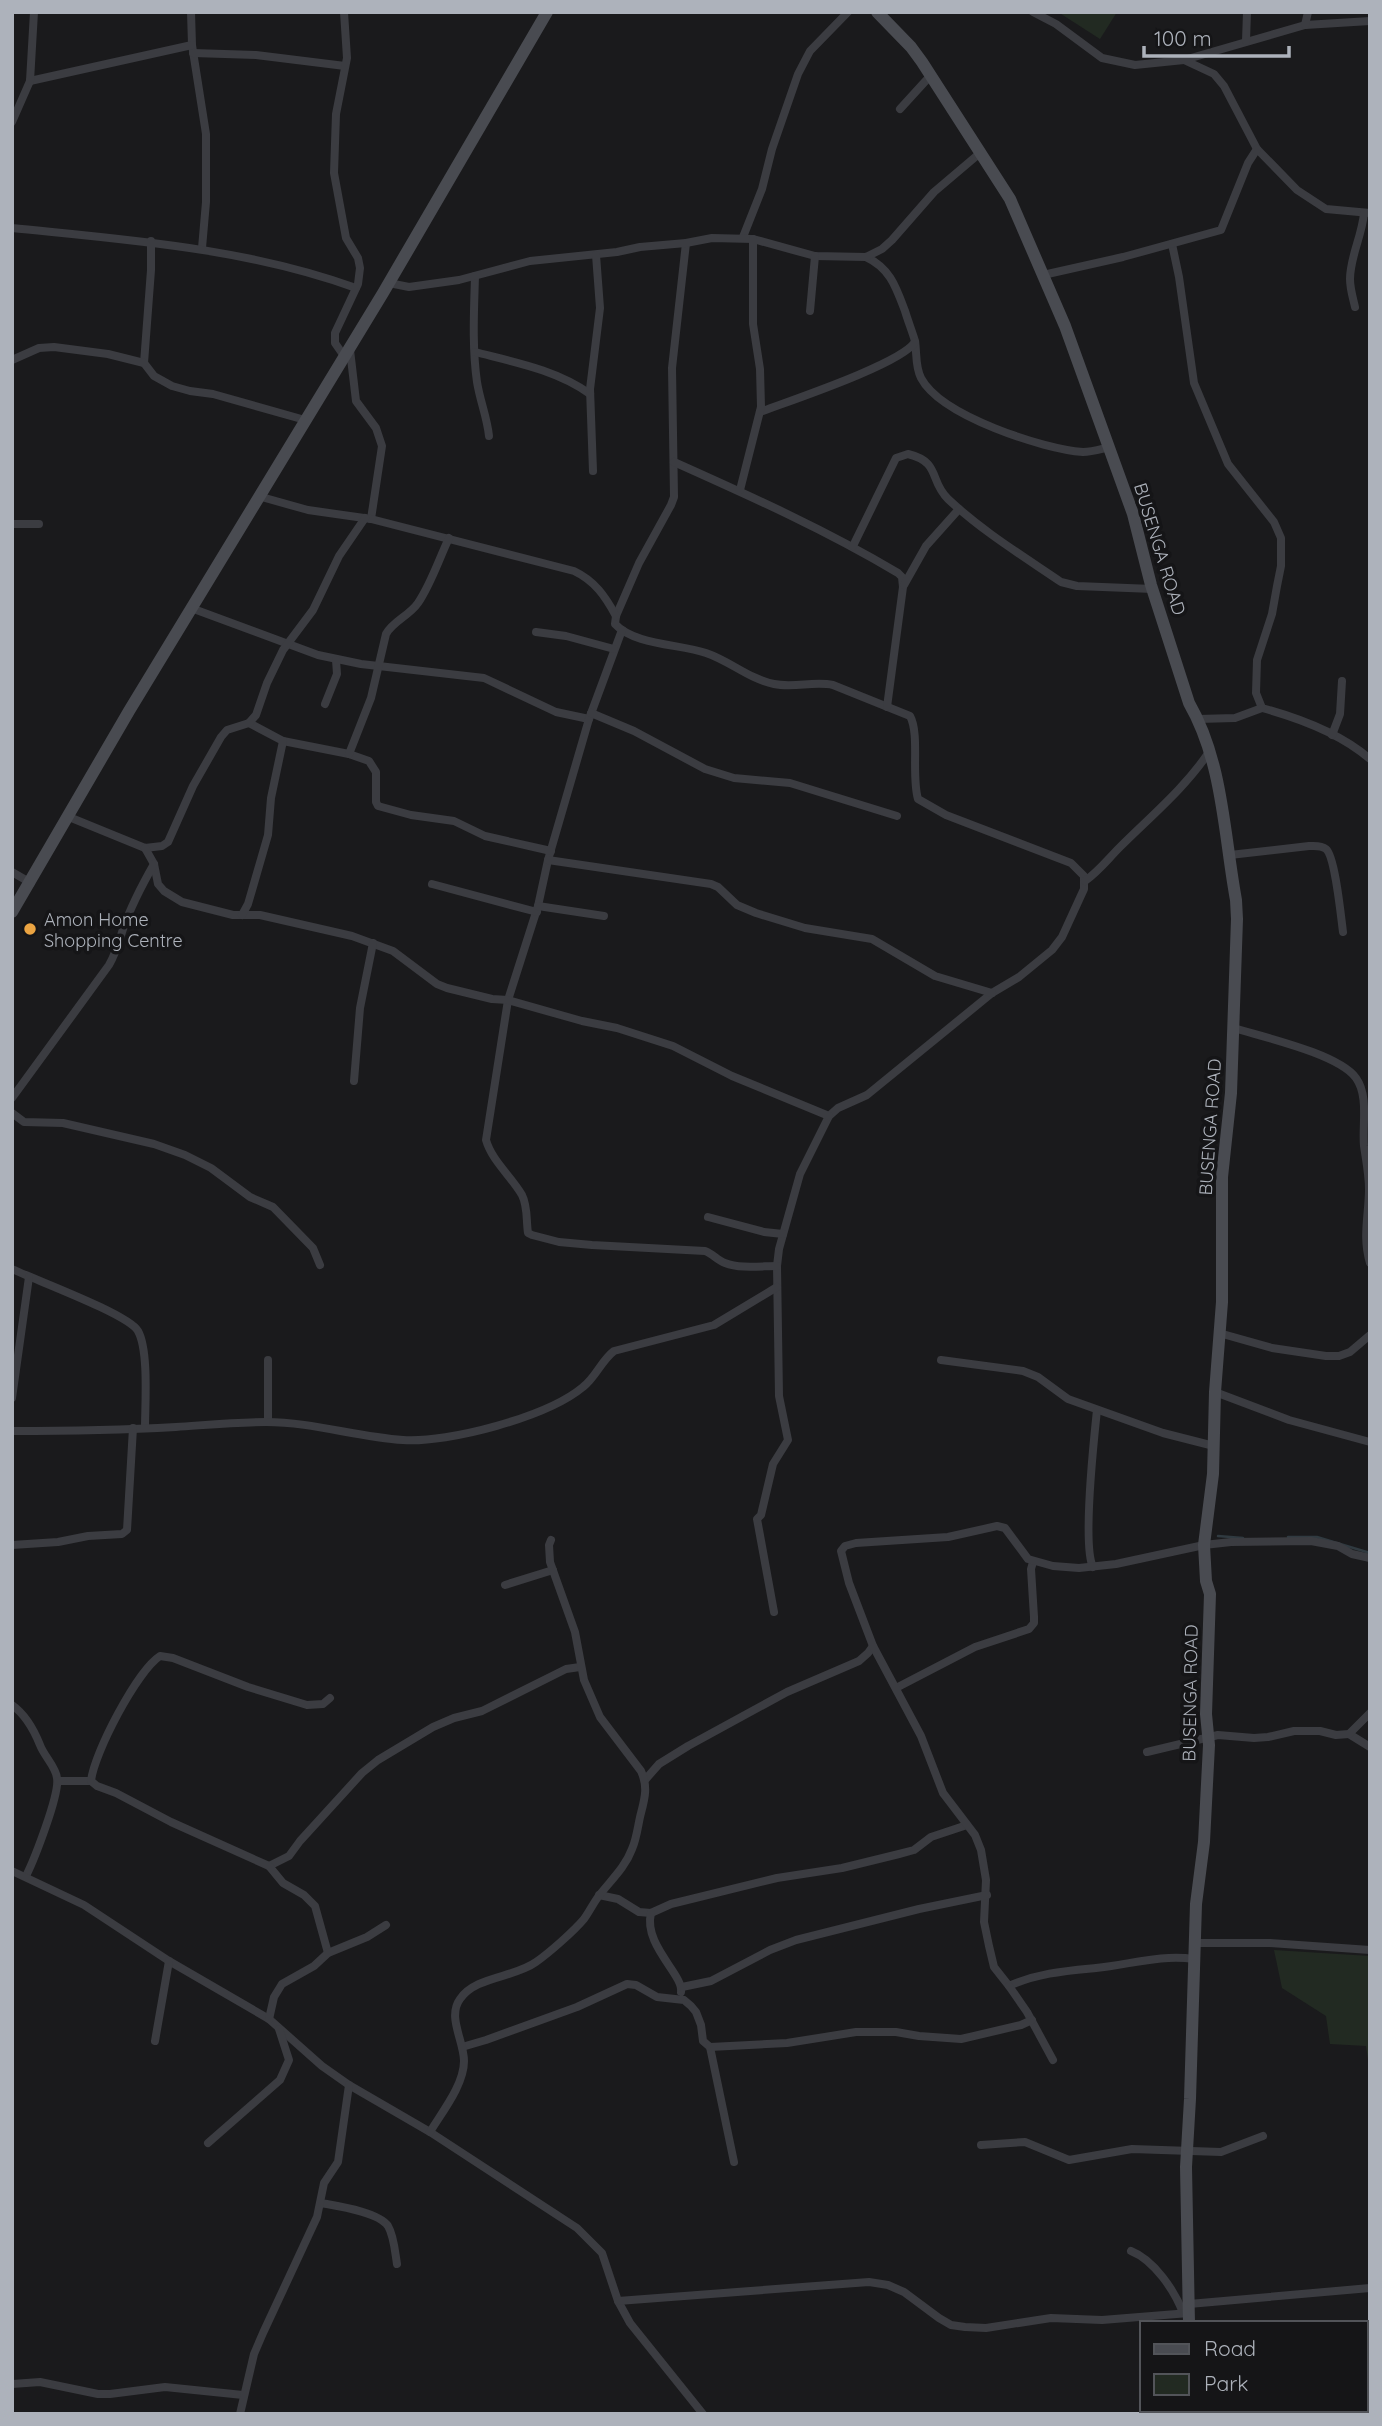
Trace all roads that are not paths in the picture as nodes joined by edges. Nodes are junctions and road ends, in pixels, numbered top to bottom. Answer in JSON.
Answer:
{"nodes":[{"id":1,"x":34,"y":12,"type":"edge"},
{"id":2,"x":191,"y":12,"type":"edge"},
{"id":3,"x":344,"y":12,"type":"edge"},
{"id":4,"x":547,"y":12,"type":"edge"},
{"id":5,"x":848,"y":12,"type":"edge"},
{"id":6,"x":877,"y":12,"type":"edge"},
{"id":7,"x":1033,"y":12,"type":"edge"},
{"id":8,"x":1247,"y":12,"type":"edge"},
{"id":9,"x":1308,"y":12,"type":"edge"},
{"id":10,"x":1370,"y":21,"type":"edge"},
{"id":11,"x":1305,"y":25,"type":"junction"},
{"id":12,"x":1246,"y":41,"type":"junction"},
{"id":13,"x":192,"y":49,"type":"junction"},
{"id":14,"x":1184,"y":60,"type":"junction"},
{"id":15,"x":345,"y":66,"type":"junction"},
{"id":16,"x":930,"y":75,"type":"junction"},
{"id":17,"x":30,"y":81,"type":"junction"},
{"id":18,"x":900,"y":109,"type":"dead end"},
{"id":19,"x":12,"y":122,"type":"edge"},
{"id":20,"x":1257,"y":149,"type":"junction"},
{"id":21,"x":980,"y":153,"type":"junction"},
{"id":22,"x":1367,"y":213,"type":"edge"},
{"id":23,"x":12,"y":228,"type":"edge"},
{"id":24,"x":743,"y":237,"type":"junction"},
{"id":25,"x":753,"y":239,"type":"junction"},
{"id":26,"x":151,"y":242,"type":"junction"},
{"id":27,"x":686,"y":243,"type":"junction"},
{"id":28,"x":1172,"y":244,"type":"junction"},
{"id":29,"x":202,"y":248,"type":"junction"},
{"id":30,"x":596,"y":255,"type":"junction"},
{"id":31,"x":815,"y":256,"type":"junction"},
{"id":32,"x":866,"y":257,"type":"junction"},
{"id":33,"x":1043,"y":275,"type":"junction"},
{"id":34,"x":475,"y":276,"type":"junction"},
{"id":35,"x":389,"y":283,"type":"junction"},
{"id":36,"x":356,"y":288,"type":"junction"},
{"id":37,"x":1355,"y":307,"type":"dead end"},
{"id":38,"x":810,"y":311,"type":"dead end"},
{"id":39,"x":915,"y":342,"type":"junction"},
{"id":40,"x":347,"y":351,"type":"junction"},
{"id":41,"x":475,"y":352,"type":"junction"},
{"id":42,"x":12,"y":360,"type":"edge"},
{"id":43,"x":144,"y":363,"type":"junction"},
{"id":44,"x":590,"y":394,"type":"junction"},
{"id":45,"x":760,"y":412,"type":"junction"},
{"id":46,"x":305,"y":420,"type":"junction"},
{"id":47,"x":489,"y":436,"type":"dead end"},
{"id":48,"x":1110,"y":447,"type":"junction"},
{"id":49,"x":674,"y":462,"type":"junction"},
{"id":50,"x":593,"y":471,"type":"dead end"},
{"id":51,"x":740,"y":490,"type":"junction"},
{"id":52,"x":258,"y":496,"type":"junction"},
{"id":53,"x":959,"y":509,"type":"junction"},
{"id":54,"x":368,"y":519,"type":"junction"},
{"id":55,"x":12,"y":524,"type":"edge"},
{"id":56,"x":40,"y":524,"type":"dead end"},
{"id":57,"x":449,"y":538,"type":"junction"},
{"id":58,"x":853,"y":546,"type":"junction"},
{"id":59,"x":903,"y":587,"type":"junction"},
{"id":60,"x":1153,"y":589,"type":"junction"},
{"id":61,"x":191,"y":608,"type":"junction"},
{"id":62,"x":616,"y":615,"type":"junction"},
{"id":63,"x":622,"y":630,"type":"junction"},
{"id":64,"x":536,"y":632,"type":"dead end"},
{"id":65,"x":286,"y":645,"type":"junction"},
{"id":66,"x":614,"y":649,"type":"junction"},
{"id":67,"x":336,"y":660,"type":"junction"},
{"id":68,"x":380,"y":666,"type":"junction"},
{"id":69,"x":1342,"y":681,"type":"dead end"},
{"id":70,"x":325,"y":704,"type":"dead end"},
{"id":71,"x":887,"y":707,"type":"junction"},
{"id":72,"x":1262,"y":708,"type":"junction"},
{"id":73,"x":590,"y":716,"type":"junction"},
{"id":74,"x":1198,"y":719,"type":"junction"},
{"id":75,"x":248,"y":723,"type":"junction"},
{"id":76,"x":1332,"y":735,"type":"junction"},
{"id":77,"x":284,"y":741,"type":"junction"},
{"id":78,"x":1209,"y":752,"type":"junction"},
{"id":79,"x":349,"y":754,"type":"junction"},
{"id":80,"x":1370,"y":759,"type":"edge"},
{"id":81,"x":897,"y":816,"type":"dead end"},
{"id":82,"x":69,"y":817,"type":"junction"},
{"id":83,"x":145,"y":848,"type":"junction"},
{"id":84,"x":549,"y":855,"type":"junction"},
{"id":85,"x":1230,"y":855,"type":"junction"},
{"id":86,"x":155,"y":864,"type":"junction"},
{"id":87,"x":12,"y":872,"type":"edge"},
{"id":88,"x":1085,"y":881,"type":"junction"},
{"id":89,"x":31,"y":883,"type":"junction"},
{"id":90,"x":432,"y":884,"type":"dead end"},
{"id":91,"x":537,"y":909,"type":"junction"},
{"id":92,"x":12,"y":912,"type":"edge"},
{"id":93,"x":242,"y":915,"type":"junction"},
{"id":94,"x":604,"y":916,"type":"dead end"},
{"id":95,"x":1343,"y":932,"type":"dead end"},
{"id":96,"x":373,"y":943,"type":"junction"},
{"id":97,"x":992,"y":993,"type":"junction"},
{"id":98,"x":508,"y":1000,"type":"junction"},
{"id":99,"x":1234,"y":1028,"type":"junction"},
{"id":100,"x":354,"y":1081,"type":"dead end"},
{"id":101,"x":12,"y":1098,"type":"edge"},
{"id":102,"x":12,"y":1113,"type":"edge"},
{"id":103,"x":829,"y":1116,"type":"junction"},
{"id":104,"x":708,"y":1217,"type":"dead end"},
{"id":105,"x":783,"y":1234,"type":"junction"},
{"id":106,"x":1370,"y":1263,"type":"edge"},
{"id":107,"x":320,"y":1265,"type":"dead end"},
{"id":108,"x":777,"y":1266,"type":"junction"},
{"id":109,"x":12,"y":1269,"type":"edge"},
{"id":110,"x":29,"y":1277,"type":"junction"},
{"id":111,"x":777,"y":1287,"type":"junction"},
{"id":112,"x":1219,"y":1333,"type":"junction"},
{"id":113,"x":1370,"y":1335,"type":"edge"},
{"id":114,"x":268,"y":1360,"type":"dead end"},
{"id":115,"x":941,"y":1360,"type":"dead end"},
{"id":116,"x":1215,"y":1392,"type":"junction"},
{"id":117,"x":12,"y":1398,"type":"edge"},
{"id":118,"x":1097,"y":1410,"type":"junction"},
{"id":119,"x":268,"y":1422,"type":"junction"},
{"id":120,"x":133,"y":1428,"type":"junction"},
{"id":121,"x":145,"y":1428,"type":"junction"},
{"id":122,"x":12,"y":1431,"type":"edge"},
{"id":123,"x":1370,"y":1442,"type":"edge"},
{"id":124,"x":1214,"y":1446,"type":"junction"},
{"id":125,"x":551,"y":1540,"type":"dead end"},
{"id":126,"x":12,"y":1545,"type":"edge"},
{"id":127,"x":1204,"y":1545,"type":"junction"},
{"id":128,"x":1370,"y":1558,"type":"edge"},
{"id":129,"x":1033,"y":1562,"type":"junction"},
{"id":130,"x":1093,"y":1567,"type":"junction"},
{"id":131,"x":553,"y":1570,"type":"junction"},
{"id":132,"x":505,"y":1585,"type":"dead end"},
{"id":133,"x":774,"y":1612,"type":"dead end"},
{"id":134,"x":873,"y":1646,"type":"junction"},
{"id":135,"x":580,"y":1667,"type":"junction"},
{"id":136,"x":896,"y":1688,"type":"junction"},
{"id":137,"x":330,"y":1698,"type":"dead end"},
{"id":138,"x":12,"y":1705,"type":"edge"},
{"id":139,"x":1370,"y":1713,"type":"edge"},
{"id":140,"x":1349,"y":1734,"type":"junction"},
{"id":141,"x":1208,"y":1739,"type":"junction"},
{"id":142,"x":1370,"y":1747,"type":"edge"},
{"id":143,"x":1147,"y":1752,"type":"dead end"},
{"id":144,"x":645,"y":1780,"type":"junction"},
{"id":145,"x":58,"y":1781,"type":"junction"},
{"id":146,"x":91,"y":1781,"type":"junction"},
{"id":147,"x":967,"y":1825,"type":"junction"},
{"id":148,"x":269,"y":1866,"type":"junction"},
{"id":149,"x":12,"y":1871,"type":"edge"},
{"id":150,"x":26,"y":1877,"type":"junction"},
{"id":151,"x":599,"y":1895,"type":"junction"},
{"id":152,"x":986,"y":1895,"type":"junction"},
{"id":153,"x":651,"y":1913,"type":"junction"},
{"id":154,"x":386,"y":1924,"type":"dead end"},
{"id":155,"x":1196,"y":1943,"type":"junction"},
{"id":156,"x":1370,"y":1950,"type":"edge"},
{"id":157,"x":328,"y":1953,"type":"junction"},
{"id":158,"x":1194,"y":1959,"type":"junction"},
{"id":159,"x":169,"y":1961,"type":"junction"},
{"id":160,"x":1009,"y":1986,"type":"junction"},
{"id":161,"x":682,"y":1987,"type":"junction"},
{"id":162,"x":674,"y":1998,"type":"junction"},
{"id":163,"x":269,"y":2019,"type":"junction"},
{"id":164,"x":1031,"y":2020,"type":"junction"},
{"id":165,"x":278,"y":2026,"type":"junction"},
{"id":166,"x":155,"y":2040,"type":"dead end"},
{"id":167,"x":462,"y":2047,"type":"junction"},
{"id":168,"x":710,"y":2047,"type":"junction"},
{"id":169,"x":1053,"y":2060,"type":"dead end"},
{"id":170,"x":349,"y":2085,"type":"junction"},
{"id":171,"x":430,"y":2132,"type":"junction"},
{"id":172,"x":1263,"y":2136,"type":"dead end"},
{"id":173,"x":208,"y":2143,"type":"dead end"},
{"id":174,"x":981,"y":2145,"type":"dead end"},
{"id":175,"x":1187,"y":2150,"type":"junction"},
{"id":176,"x":734,"y":2162,"type":"dead end"},
{"id":177,"x":321,"y":2203,"type":"junction"},
{"id":178,"x":1131,"y":2251,"type":"dead end"},
{"id":179,"x":397,"y":2264,"type":"dead end"},
{"id":180,"x":1370,"y":2288,"type":"edge"},
{"id":181,"x":618,"y":2301,"type":"junction"},
{"id":182,"x":1187,"y":2313,"type":"edge"},
{"id":183,"x":12,"y":2384,"type":"edge"},
{"id":184,"x":243,"y":2395,"type":"junction"},
{"id":185,"x":240,"y":2414,"type":"edge"},
{"id":186,"x":703,"y":2414,"type":"edge"}],
"edges":[{"from":1,"to":17,"type":"street"},
{"from":2,"to":13,"type":"street"},
{"from":3,"to":15,"type":"street"},
{"from":4,"to":35,"type":"street"},
{"from":5,"to":24,"type":"street"},
{"from":6,"to":16,"type":"street","name":"BUSENGA ROAD"},
{"from":7,"to":14,"type":"street"},
{"from":8,"to":12,"type":"street"},
{"from":9,"to":11,"type":"street"},
{"from":10,"to":11,"type":"street"},
{"from":11,"to":12,"type":"street"},
{"from":12,"to":14,"type":"street"},
{"from":13,"to":15,"type":"street"},
{"from":13,"to":17,"type":"street"},
{"from":13,"to":29,"type":"street"},
{"from":14,"to":20,"type":"street"},
{"from":15,"to":36,"type":"street"},
{"from":16,"to":18,"type":"street"},
{"from":16,"to":21,"type":"street","name":"BUSENGA ROAD"},
{"from":17,"to":19,"type":"street"},
{"from":20,"to":22,"type":"street"},
{"from":20,"to":28,"type":"street"},
{"from":21,"to":32,"type":"street"},
{"from":21,"to":33,"type":"street","name":"BUSENGA ROAD"},
{"from":22,"to":37,"type":"street"},
{"from":23,"to":26,"type":"street"},
{"from":24,"to":25,"type":"street"},
{"from":24,"to":27,"type":"street"},
{"from":25,"to":31,"type":"street"},
{"from":25,"to":45,"type":"street"},
{"from":26,"to":29,"type":"street"},
{"from":26,"to":43,"type":"street"},
{"from":27,"to":30,"type":"street"},
{"from":27,"to":49,"type":"street"},
{"from":28,"to":33,"type":"street"},
{"from":28,"to":72,"type":"street"},
{"from":29,"to":36,"type":"street"},
{"from":30,"to":34,"type":"street"},
{"from":30,"to":44,"type":"street"},
{"from":31,"to":32,"type":"street"},
{"from":31,"to":38,"type":"street"},
{"from":32,"to":39,"type":"street"},
{"from":33,"to":48,"type":"street","name":"BUSENGA ROAD"},
{"from":34,"to":35,"type":"street"},
{"from":34,"to":41,"type":"street"},
{"from":35,"to":40,"type":"street"},
{"from":36,"to":40,"type":"street"},
{"from":39,"to":45,"type":"street"},
{"from":39,"to":48,"type":"street"},
{"from":40,"to":46,"type":"street"},
{"from":40,"to":54,"type":"street"},
{"from":41,"to":44,"type":"street"},
{"from":41,"to":47,"type":"street"},
{"from":42,"to":43,"type":"street"},
{"from":43,"to":46,"type":"street"},
{"from":44,"to":50,"type":"street"},
{"from":45,"to":51,"type":"street"},
{"from":46,"to":52,"type":"street"},
{"from":48,"to":60,"type":"street","name":"BUSENGA ROAD"},
{"from":49,"to":51,"type":"street"},
{"from":49,"to":62,"type":"street"},
{"from":51,"to":58,"type":"street"},
{"from":52,"to":54,"type":"street"},
{"from":52,"to":61,"type":"street"},
{"from":53,"to":58,"type":"street"},
{"from":53,"to":59,"type":"street"},
{"from":53,"to":60,"type":"street"},
{"from":54,"to":57,"type":"street"},
{"from":54,"to":65,"type":"street"},
{"from":55,"to":56,"type":"street"},
{"from":57,"to":62,"type":"street"},
{"from":57,"to":68,"type":"street"},
{"from":58,"to":59,"type":"street"},
{"from":59,"to":71,"type":"street"},
{"from":60,"to":74,"type":"street","name":"BUSENGA ROAD"},
{"from":61,"to":65,"type":"street"},
{"from":61,"to":82,"type":"street"},
{"from":62,"to":63,"type":"street"},
{"from":63,"to":66,"type":"street"},
{"from":63,"to":71,"type":"street"},
{"from":64,"to":66,"type":"street"},
{"from":65,"to":67,"type":"street"},
{"from":65,"to":75,"type":"street"},
{"from":66,"to":73,"type":"street"},
{"from":67,"to":68,"type":"street"},
{"from":67,"to":70,"type":"street"},
{"from":68,"to":73,"type":"street"},
{"from":68,"to":79,"type":"street"},
{"from":69,"to":76,"type":"street"},
{"from":71,"to":88,"type":"street"},
{"from":72,"to":74,"type":"street"},
{"from":72,"to":76,"type":"street"},
{"from":73,"to":81,"type":"street"},
{"from":73,"to":84,"type":"street"},
{"from":74,"to":78,"type":"street","name":"BUSENGA ROAD"},
{"from":75,"to":77,"type":"street"},
{"from":75,"to":83,"type":"street"},
{"from":76,"to":80,"type":"street"},
{"from":77,"to":79,"type":"street"},
{"from":77,"to":93,"type":"street"},
{"from":78,"to":85,"type":"street","name":"BUSENGA ROAD"},
{"from":78,"to":88,"type":"street"},
{"from":79,"to":84,"type":"street"},
{"from":82,"to":83,"type":"street"},
{"from":82,"to":89,"type":"street"},
{"from":83,"to":86,"type":"street"},
{"from":84,"to":91,"type":"street"},
{"from":84,"to":97,"type":"street"},
{"from":85,"to":95,"type":"street"},
{"from":85,"to":99,"type":"street","name":"BUSENGA ROAD"},
{"from":86,"to":93,"type":"street"},
{"from":86,"to":101,"type":"street"},
{"from":87,"to":89,"type":"street"},
{"from":88,"to":97,"type":"street"},
{"from":89,"to":92,"type":"street"},
{"from":90,"to":91,"type":"street"},
{"from":91,"to":94,"type":"street"},
{"from":91,"to":98,"type":"street"},
{"from":93,"to":96,"type":"street"},
{"from":96,"to":98,"type":"street"},
{"from":96,"to":100,"type":"street"},
{"from":97,"to":103,"type":"street"},
{"from":98,"to":103,"type":"street"},
{"from":98,"to":108,"type":"street"},
{"from":99,"to":106,"type":"street"},
{"from":99,"to":112,"type":"street","name":"BUSENGA ROAD"},
{"from":102,"to":107,"type":"street"},
{"from":103,"to":105,"type":"street"},
{"from":104,"to":105,"type":"street"},
{"from":105,"to":108,"type":"street"},
{"from":108,"to":111,"type":"street"},
{"from":109,"to":110,"type":"street"},
{"from":110,"to":117,"type":"street"},
{"from":110,"to":121,"type":"street"},
{"from":111,"to":119,"type":"street"},
{"from":111,"to":133,"type":"street"},
{"from":112,"to":113,"type":"street"},
{"from":112,"to":116,"type":"street","name":"BUSENGA ROAD"},
{"from":114,"to":119,"type":"street"},
{"from":115,"to":118,"type":"street"},
{"from":116,"to":123,"type":"street"},
{"from":116,"to":124,"type":"street","name":"BUSENGA ROAD"},
{"from":118,"to":124,"type":"street"},
{"from":118,"to":130,"type":"street"},
{"from":119,"to":121,"type":"street"},
{"from":120,"to":121,"type":"street"},
{"from":120,"to":122,"type":"street"},
{"from":120,"to":126,"type":"street"},
{"from":124,"to":127,"type":"street","name":"BUSENGA ROAD"},
{"from":125,"to":131,"type":"street"},
{"from":127,"to":128,"type":"street"},
{"from":127,"to":130,"type":"street"},
{"from":127,"to":141,"type":"street","name":"BUSENGA ROAD"},
{"from":129,"to":130,"type":"street"},
{"from":129,"to":134,"type":"street"},
{"from":129,"to":136,"type":"street"},
{"from":131,"to":132,"type":"street"},
{"from":131,"to":135,"type":"street"},
{"from":134,"to":136,"type":"street"},
{"from":134,"to":144,"type":"street"},
{"from":135,"to":144,"type":"street"},
{"from":135,"to":148,"type":"street"},
{"from":136,"to":147,"type":"street"},
{"from":137,"to":146,"type":"street"},
{"from":138,"to":145,"type":"street"},
{"from":139,"to":140,"type":"street"},
{"from":140,"to":141,"type":"street"},
{"from":140,"to":142,"type":"street"},
{"from":141,"to":143,"type":"street"},
{"from":141,"to":155,"type":"street","name":"BUSENGA ROAD"},
{"from":144,"to":151,"type":"street"},
{"from":145,"to":146,"type":"street"},
{"from":145,"to":150,"type":"street"},
{"from":146,"to":148,"type":"street"},
{"from":147,"to":152,"type":"street"},
{"from":147,"to":153,"type":"street"},
{"from":148,"to":157,"type":"street"},
{"from":149,"to":150,"type":"street"},
{"from":150,"to":159,"type":"street"},
{"from":151,"to":153,"type":"street"},
{"from":151,"to":167,"type":"street"},
{"from":152,"to":160,"type":"street"},
{"from":152,"to":161,"type":"street"},
{"from":153,"to":161,"type":"street"},
{"from":154,"to":157,"type":"street"},
{"from":155,"to":156,"type":"street"},
{"from":155,"to":158,"type":"street","name":"BUSENGA ROAD"},
{"from":157,"to":163,"type":"street"},
{"from":158,"to":160,"type":"street"},
{"from":158,"to":175,"type":"street","name":"BUSENGA ROAD"},
{"from":159,"to":163,"type":"street"},
{"from":159,"to":166,"type":"street"},
{"from":160,"to":164,"type":"street"},
{"from":161,"to":162,"type":"street"},
{"from":162,"to":167,"type":"street"},
{"from":162,"to":168,"type":"street"},
{"from":163,"to":165,"type":"street"},
{"from":164,"to":168,"type":"street"},
{"from":164,"to":169,"type":"street"},
{"from":165,"to":170,"type":"street"},
{"from":165,"to":173,"type":"street"},
{"from":167,"to":171,"type":"street"},
{"from":168,"to":176,"type":"street"},
{"from":170,"to":171,"type":"street"},
{"from":170,"to":177,"type":"street"},
{"from":171,"to":181,"type":"street"},
{"from":172,"to":175,"type":"street"},
{"from":174,"to":175,"type":"street"},
{"from":175,"to":182,"type":"street","name":"BUSENGA ROAD"},
{"from":177,"to":179,"type":"street"},
{"from":177,"to":184,"type":"street"},
{"from":178,"to":182,"type":"street"},
{"from":180,"to":182,"type":"street"},
{"from":181,"to":182,"type":"street"},
{"from":181,"to":186,"type":"street"},
{"from":183,"to":184,"type":"street"},
{"from":184,"to":185,"type":"street"}]}
